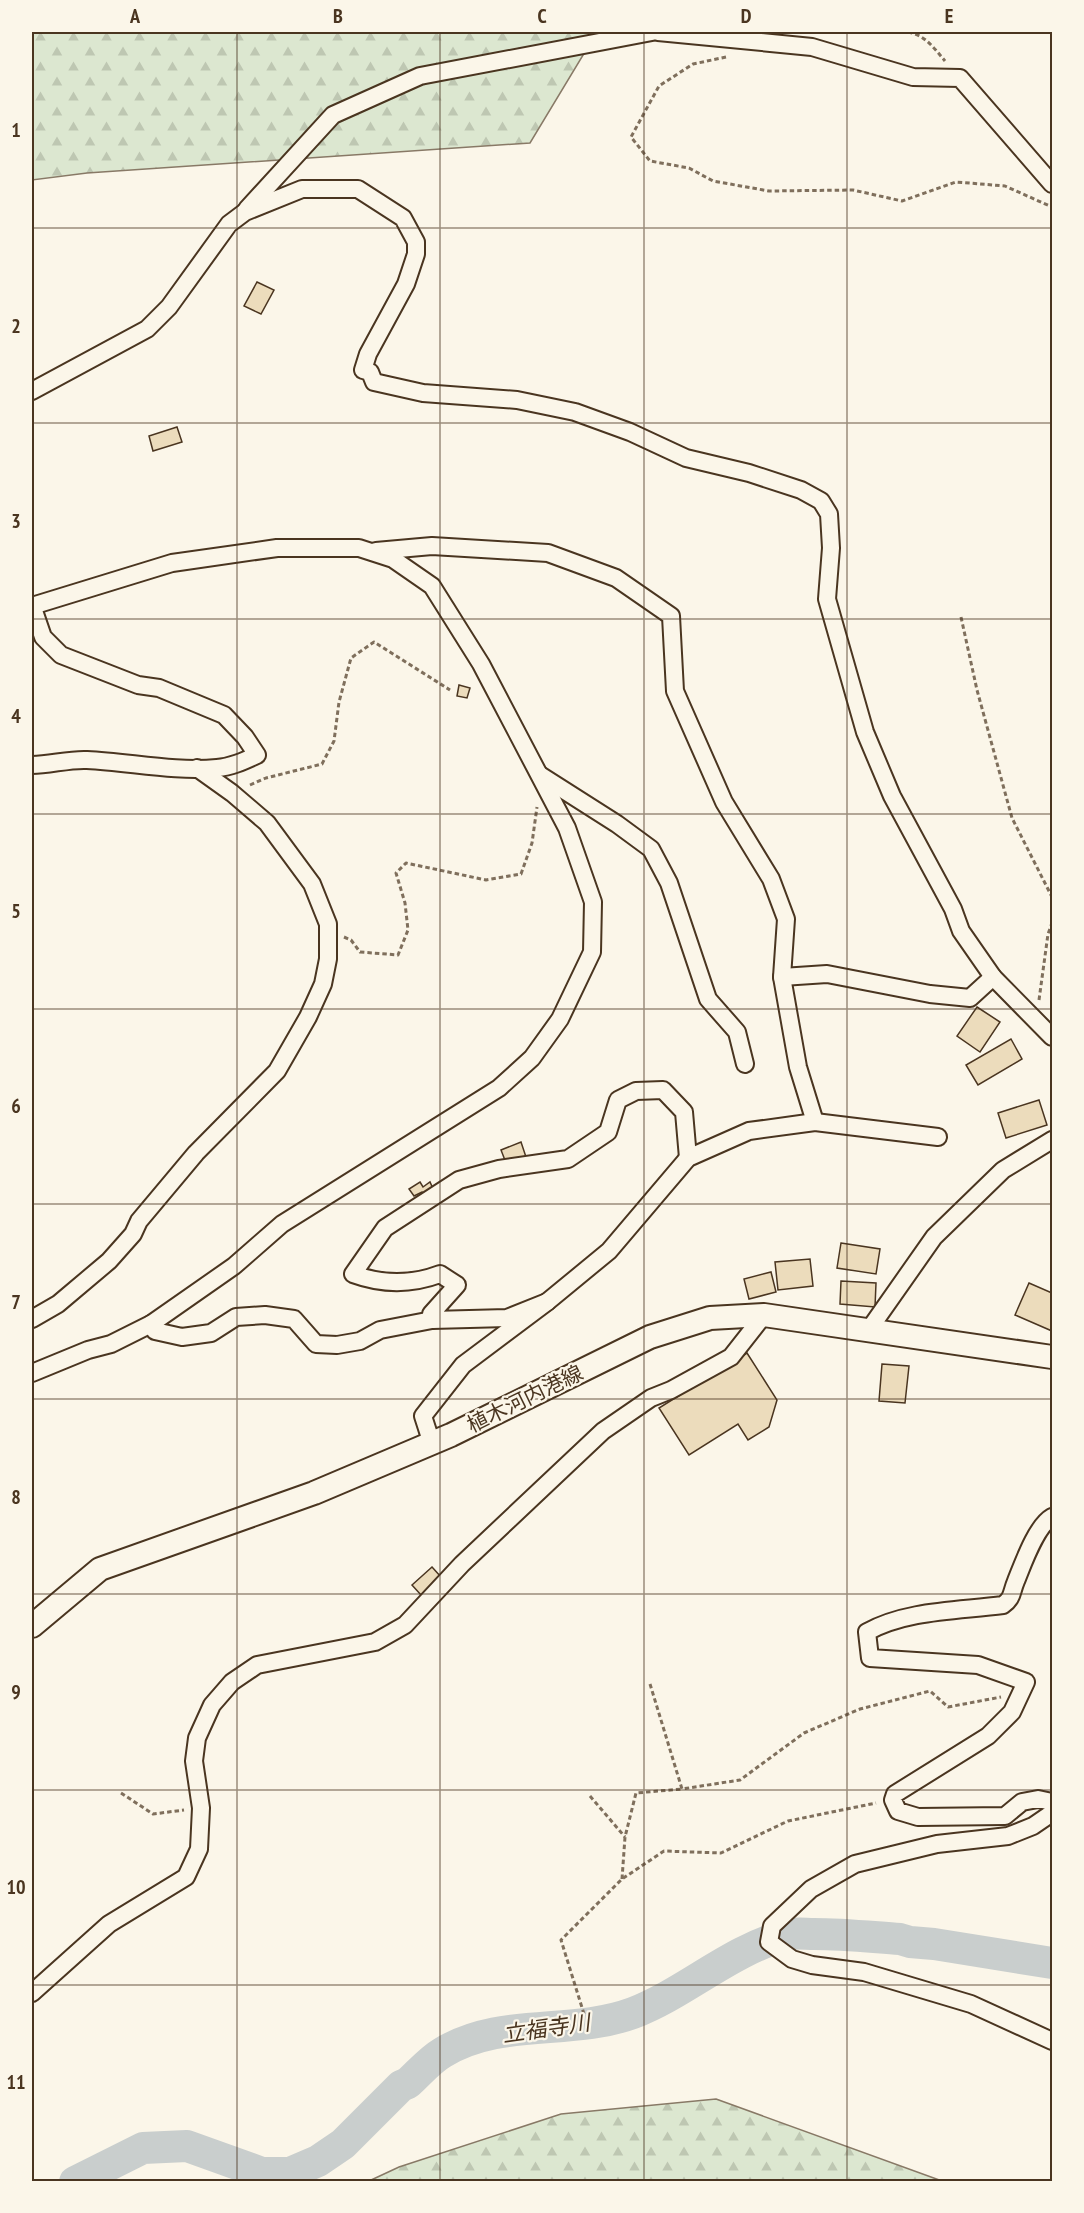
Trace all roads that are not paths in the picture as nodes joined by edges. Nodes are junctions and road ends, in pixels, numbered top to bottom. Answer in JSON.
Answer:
{"nodes":[{"id":1,"x":652,"y":32,"type":"edge"},
{"id":2,"x":658,"y":32,"type":"edge"},
{"id":3,"x":1053,"y":184,"type":"edge"},
{"id":4,"x":245,"y":212,"type":"junction"},
{"id":5,"x":32,"y":391,"type":"edge"},
{"id":6,"x":370,"y":551,"type":"junction"},
{"id":7,"x":32,"y":605,"type":"edge"},
{"id":8,"x":32,"y":765,"type":"edge"},
{"id":9,"x":197,"y":768,"type":"junction"},
{"id":10,"x":539,"y":775,"type":"junction"},
{"id":11,"x":782,"y":977,"type":"junction"},
{"id":12,"x":993,"y":977,"type":"junction"},
{"id":13,"x":1053,"y":1037,"type":"edge"},
{"id":14,"x":745,"y":1064,"type":"dead end"},
{"id":15,"x":815,"y":1122,"type":"junction"},
{"id":16,"x":938,"y":1137,"type":"dead end"},
{"id":17,"x":1053,"y":1140,"type":"edge"},
{"id":18,"x":688,"y":1158,"type":"junction"},
{"id":19,"x":547,"y":1302,"type":"junction"},
{"id":20,"x":764,"y":1315,"type":"junction"},
{"id":21,"x":32,"y":1319,"type":"edge"},
{"id":22,"x":432,"y":1320,"type":"junction"},
{"id":23,"x":151,"y":1324,"type":"junction"},
{"id":24,"x":868,"y":1331,"type":"junction"},
{"id":25,"x":1053,"y":1357,"type":"edge"},
{"id":26,"x":32,"y":1372,"type":"edge"},
{"id":27,"x":432,"y":1444,"type":"junction"},
{"id":28,"x":1053,"y":1517,"type":"edge"},
{"id":29,"x":32,"y":1626,"type":"edge"},
{"id":30,"x":1053,"y":1802,"type":"edge"},
{"id":31,"x":1053,"y":1813,"type":"edge"},
{"id":32,"x":32,"y":1993,"type":"edge"},
{"id":33,"x":1053,"y":2041,"type":"edge"}],
"edges":[{"from":1,"to":4,"type":"street"},
{"from":2,"to":3,"type":"street"},
{"from":4,"to":5,"type":"street"},
{"from":4,"to":12,"type":"street"},
{"from":6,"to":7,"type":"street"},
{"from":6,"to":10,"type":"street"},
{"from":6,"to":11,"type":"street"},
{"from":7,"to":9,"type":"street"},
{"from":8,"to":9,"type":"street"},
{"from":9,"to":21,"type":"street"},
{"from":10,"to":14,"type":"street"},
{"from":10,"to":23,"type":"street"},
{"from":11,"to":12,"type":"street"},
{"from":11,"to":15,"type":"street"},
{"from":12,"to":13,"type":"street"},
{"from":15,"to":16,"type":"street"},
{"from":15,"to":18,"type":"street"},
{"from":17,"to":24,"type":"street"},
{"from":18,"to":19,"type":"street"},
{"from":18,"to":22,"type":"street"},
{"from":19,"to":22,"type":"street"},
{"from":19,"to":27,"type":"street"},
{"from":20,"to":24,"type":"main road","name":"植木河内港線"},
{"from":20,"to":27,"type":"main road","name":"植木河内港線"},
{"from":20,"to":32,"type":"street"},
{"from":22,"to":23,"type":"street"},
{"from":23,"to":26,"type":"street"},
{"from":24,"to":25,"type":"main road","name":"植木河内港線"},
{"from":27,"to":29,"type":"main road","name":"植木河内港線"},
{"from":28,"to":30,"type":"street"},
{"from":31,"to":33,"type":"street"}]}
